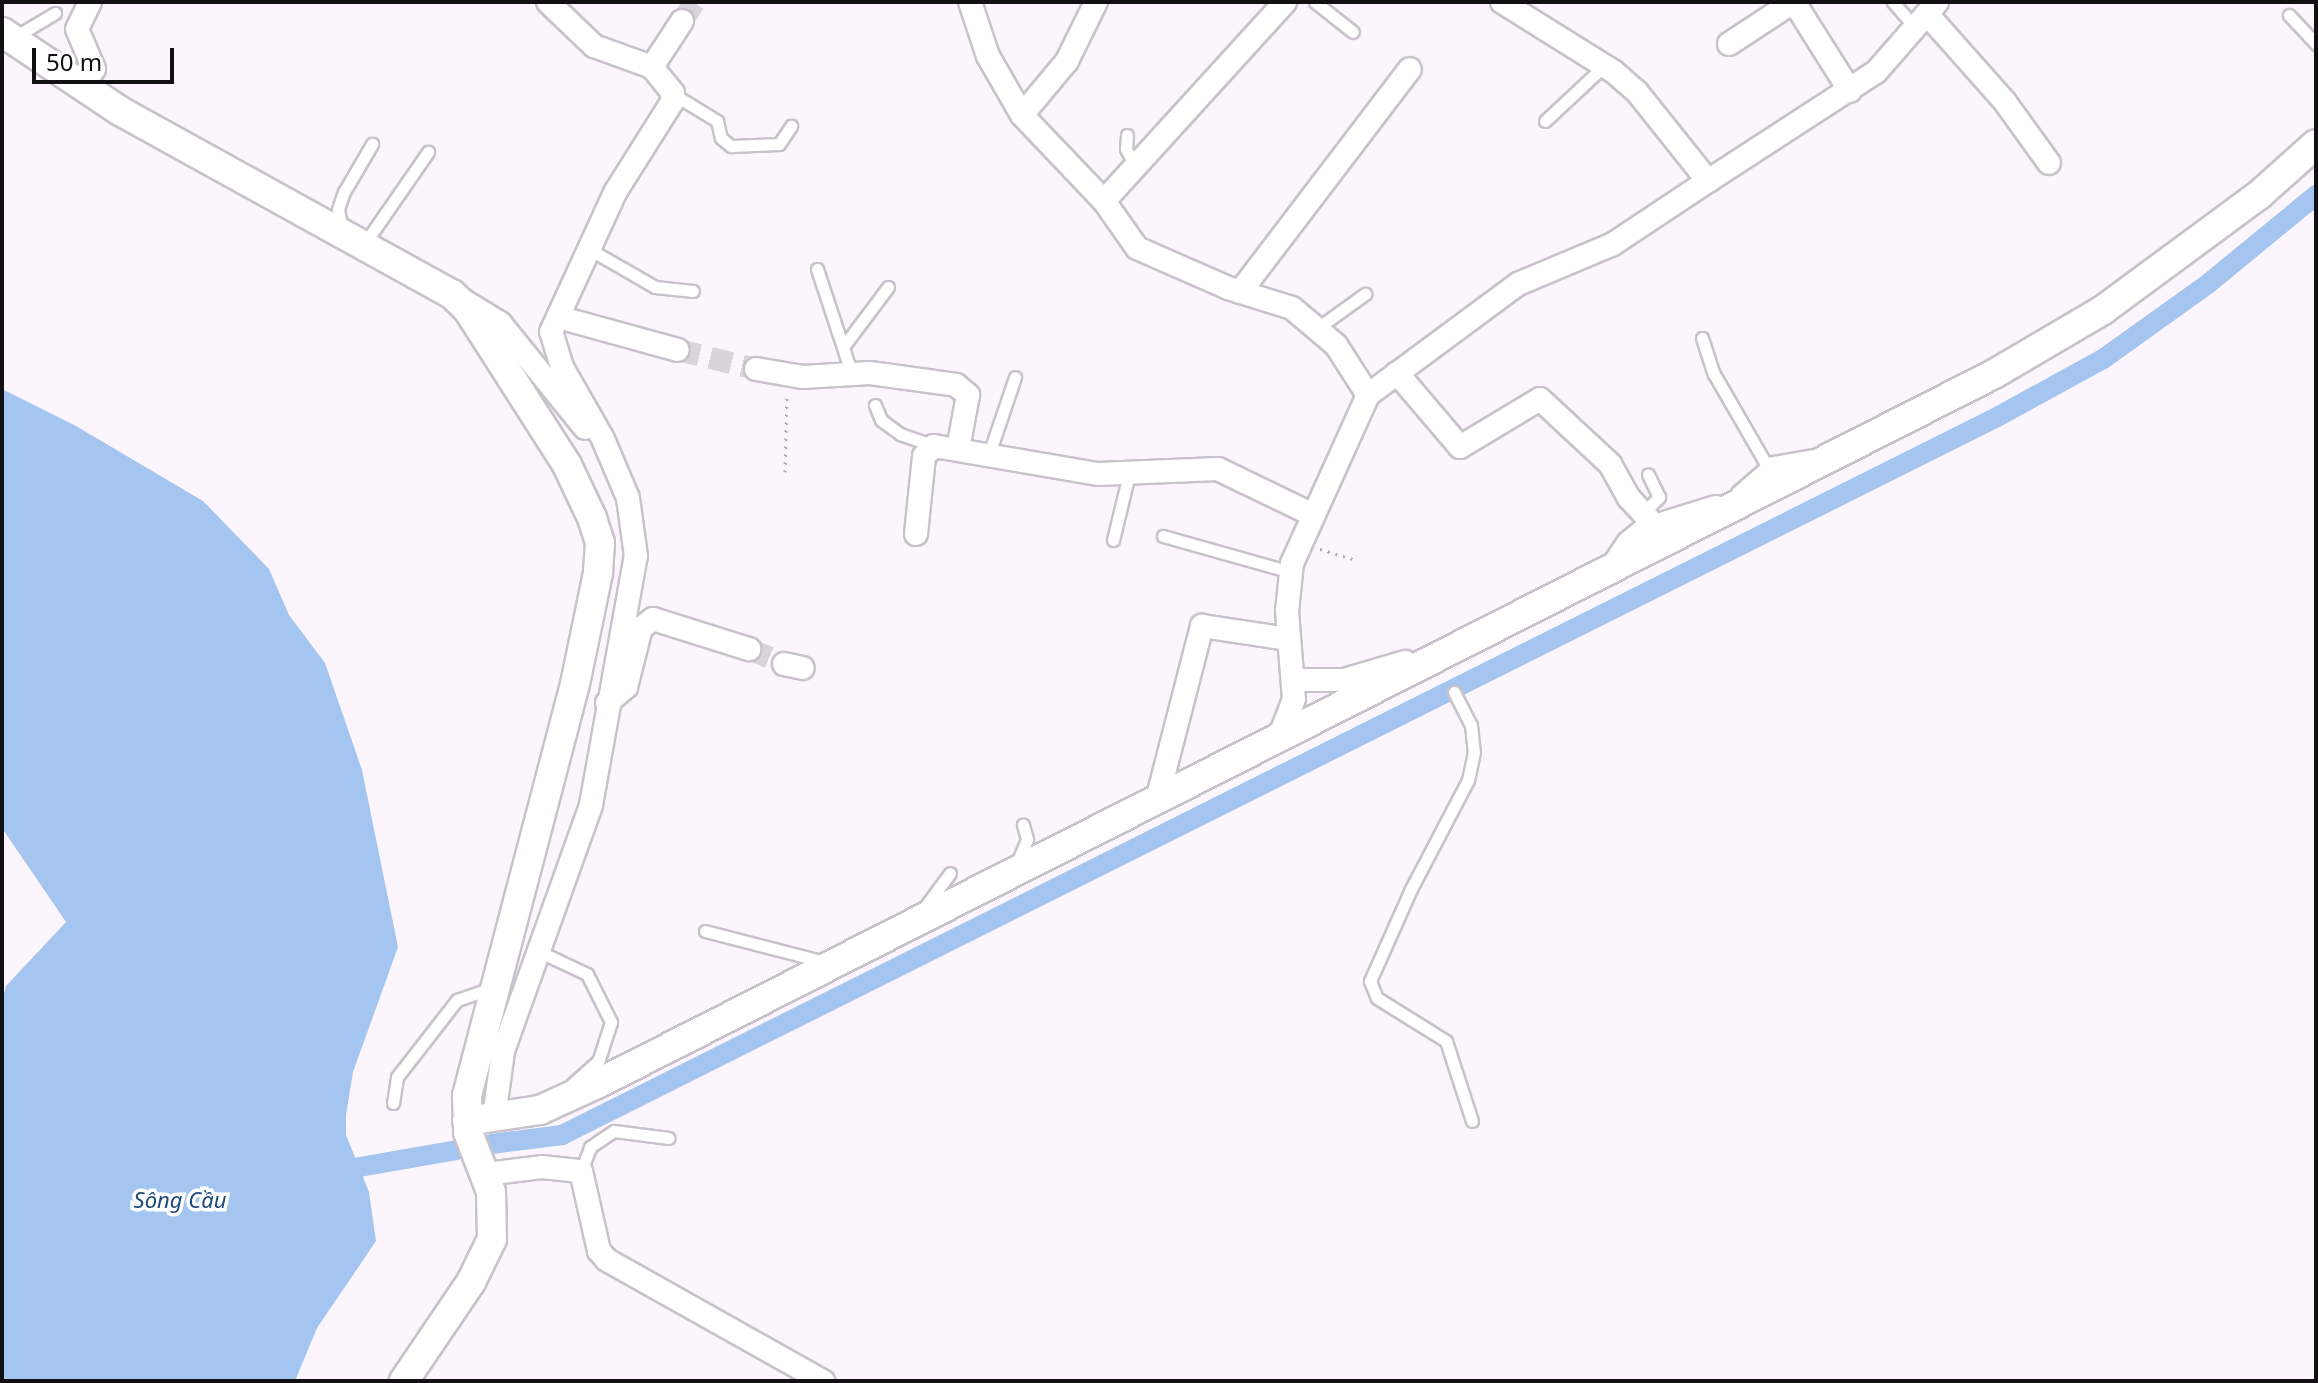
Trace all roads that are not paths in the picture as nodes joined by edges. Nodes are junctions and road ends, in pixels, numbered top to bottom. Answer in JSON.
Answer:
{"nodes":[{"id":1,"x":90,"y":2,"type":"edge"},
{"id":2,"x":548,"y":2,"type":"edge"},
{"id":3,"x":970,"y":2,"type":"edge"},
{"id":4,"x":1096,"y":2,"type":"edge"},
{"id":5,"x":1285,"y":2,"type":"edge"},
{"id":6,"x":1315,"y":2,"type":"edge"},
{"id":7,"x":1502,"y":2,"type":"edge"},
{"id":8,"x":1794,"y":2,"type":"edge"},
{"id":9,"x":1893,"y":2,"type":"edge"},
{"id":10,"x":55,"y":13,"type":"dead end"},
{"id":11,"x":1927,"y":15,"type":"edge"},
{"id":12,"x":2289,"y":15,"type":"dead end"},
{"id":13,"x":682,"y":21,"type":"tunnel mouth"},
{"id":14,"x":1353,"y":32,"type":"dead end"},
{"id":15,"x":7,"y":35,"type":"edge"},
{"id":16,"x":1729,"y":44,"type":"dead end"},
{"id":17,"x":2316,"y":44,"type":"edge"},
{"id":18,"x":1606,"y":65,"type":"junction"},
{"id":19,"x":652,"y":67,"type":"junction"},
{"id":20,"x":1410,"y":69,"type":"dead end"},
{"id":21,"x":82,"y":86,"type":"junction"},
{"id":22,"x":1850,"y":91,"type":"junction"},
{"id":23,"x":673,"y":93,"type":"junction"},
{"id":24,"x":1022,"y":115,"type":"junction"},
{"id":25,"x":1545,"y":121,"type":"dead end"},
{"id":26,"x":791,"y":126,"type":"dead end"},
{"id":27,"x":1127,"y":135,"type":"dead end"},
{"id":28,"x":372,"y":144,"type":"dead end"},
{"id":29,"x":2316,"y":144,"type":"edge"},
{"id":30,"x":428,"y":152,"type":"dead end"},
{"id":31,"x":2049,"y":163,"type":"dead end"},
{"id":32,"x":1137,"y":168,"type":"junction"},
{"id":33,"x":1708,"y":181,"type":"junction"},
{"id":34,"x":1104,"y":201,"type":"junction"},
{"id":35,"x":353,"y":237,"type":"junction"},
{"id":36,"x":588,"y":248,"type":"junction"},
{"id":37,"x":817,"y":269,"type":"dead end"},
{"id":38,"x":888,"y":287,"type":"dead end"},
{"id":39,"x":693,"y":291,"type":"dead end"},
{"id":40,"x":1240,"y":292,"type":"junction"},
{"id":41,"x":452,"y":294,"type":"junction"},
{"id":42,"x":1365,"y":294,"type":"dead end"},
{"id":43,"x":558,"y":317,"type":"junction"},
{"id":44,"x":1319,"y":327,"type":"junction"},
{"id":45,"x":1702,"y":338,"type":"dead end"},
{"id":46,"x":843,"y":347,"type":"junction"},
{"id":47,"x":678,"y":350,"type":"tunnel mouth"},
{"id":48,"x":756,"y":369,"type":"tunnel mouth"},
{"id":49,"x":851,"y":372,"type":"junction"},
{"id":50,"x":1397,"y":373,"type":"junction"},
{"id":51,"x":1015,"y":377,"type":"dead end"},
{"id":52,"x":1368,"y":395,"type":"junction"},
{"id":53,"x":875,"y":405,"type":"dead end"},
{"id":54,"x":934,"y":446,"type":"junction"},
{"id":55,"x":958,"y":449,"type":"junction"},
{"id":56,"x":989,"y":454,"type":"junction"},
{"id":57,"x":1829,"y":460,"type":"junction"},
{"id":58,"x":614,"y":468,"type":"junction"},
{"id":59,"x":1770,"y":471,"type":"junction"},
{"id":60,"x":1129,"y":474,"type":"junction"},
{"id":61,"x":1648,"y":474,"type":"dead end"},
{"id":62,"x":1734,"y":508,"type":"junction"},
{"id":63,"x":1313,"y":515,"type":"junction"},
{"id":64,"x":1649,"y":519,"type":"junction"},
{"id":65,"x":916,"y":534,"type":"dead end"},
{"id":66,"x":1163,"y":536,"type":"dead end"},
{"id":67,"x":1113,"y":540,"type":"dead end"},
{"id":68,"x":1610,"y":571,"type":"junction"},
{"id":69,"x":1291,"y":572,"type":"junction"},
{"id":70,"x":1288,"y":639,"type":"junction"},
{"id":71,"x":749,"y":649,"type":"tunnel mouth"},
{"id":72,"x":1434,"y":666,"type":"junction"},
{"id":73,"x":1293,"y":680,"type":"junction"},
{"id":74,"x":1454,"y":692,"type":"dead end"},
{"id":75,"x":607,"y":703,"type":"junction"},
{"id":76,"x":1279,"y":738,"type":"junction"},
{"id":77,"x":1157,"y":800,"type":"junction"},
{"id":78,"x":1023,"y":825,"type":"dead end"},
{"id":79,"x":950,"y":873,"type":"dead end"},
{"id":80,"x":1006,"y":875,"type":"junction"},
{"id":81,"x":916,"y":921,"type":"junction"},
{"id":82,"x":705,"y":931,"type":"dead end"},
{"id":83,"x":537,"y":951,"type":"junction"},
{"id":84,"x":833,"y":964,"type":"junction"},
{"id":85,"x":494,"y":987,"type":"junction"},
{"id":86,"x":393,"y":1103,"type":"dead end"},
{"id":87,"x":551,"y":1105,"type":"junction"},
{"id":88,"x":480,"y":1119,"type":"junction"},
{"id":89,"x":1472,"y":1121,"type":"dead end"},
{"id":90,"x":669,"y":1138,"type":"dead end"},
{"id":91,"x":574,"y":1170,"type":"junction"},
{"id":92,"x":486,"y":1174,"type":"junction"},
{"id":93,"x":404,"y":1381,"type":"edge"},
{"id":94,"x":823,"y":1381,"type":"edge"}],
"edges":[{"from":1,"to":21,"type":"street"},
{"from":2,"to":19,"type":"street"},
{"from":3,"to":24,"type":"street"},
{"from":4,"to":24,"type":"street"},
{"from":5,"to":32,"type":"street"},
{"from":6,"to":14,"type":"lane"},
{"from":7,"to":18,"type":"street"},
{"from":8,"to":16,"type":"street"},
{"from":8,"to":22,"type":"street"},
{"from":9,"to":11,"type":"lane"},
{"from":10,"to":15,"type":"lane"},
{"from":11,"to":22,"type":"street"},
{"from":11,"to":31,"type":"street"},
{"from":12,"to":17,"type":"lane"},
{"from":13,"to":19,"type":"street"},
{"from":15,"to":21,"type":"street"},
{"from":18,"to":25,"type":"lane"},
{"from":18,"to":33,"type":"street"},
{"from":19,"to":23,"type":"street"},
{"from":20,"to":40,"type":"street"},
{"from":21,"to":35,"type":"street"},
{"from":22,"to":33,"type":"street"},
{"from":23,"to":26,"type":"lane"},
{"from":23,"to":36,"type":"street"},
{"from":24,"to":34,"type":"street"},
{"from":27,"to":32,"type":"lane"},
{"from":28,"to":35,"type":"lane"},
{"from":29,"to":57,"type":"street"},
{"from":30,"to":35,"type":"lane"},
{"from":32,"to":34,"type":"street"},
{"from":33,"to":50,"type":"street"},
{"from":34,"to":40,"type":"street"},
{"from":35,"to":41,"type":"street"},
{"from":36,"to":39,"type":"lane"},
{"from":36,"to":43,"type":"street"},
{"from":37,"to":46,"type":"lane"},
{"from":38,"to":46,"type":"lane"},
{"from":40,"to":44,"type":"street"},
{"from":41,"to":58,"type":"street"},
{"from":41,"to":85,"type":"street"},
{"from":42,"to":44,"type":"lane"},
{"from":43,"to":47,"type":"street"},
{"from":43,"to":58,"type":"street"},
{"from":44,"to":52,"type":"street"},
{"from":45,"to":59,"type":"lane"},
{"from":46,"to":49,"type":"lane"},
{"from":48,"to":49,"type":"street"},
{"from":49,"to":55,"type":"street"},
{"from":50,"to":52,"type":"street"},
{"from":50,"to":64,"type":"street"},
{"from":51,"to":56,"type":"lane"},
{"from":52,"to":63,"type":"street"},
{"from":53,"to":54,"type":"lane"},
{"from":54,"to":55,"type":"street"},
{"from":54,"to":65,"type":"street"},
{"from":55,"to":56,"type":"street"},
{"from":56,"to":60,"type":"street"},
{"from":57,"to":59,"type":"street"},
{"from":57,"to":62,"type":"street"},
{"from":58,"to":75,"type":"street"},
{"from":59,"to":62,"type":"street"},
{"from":60,"to":63,"type":"street"},
{"from":60,"to":67,"type":"lane"},
{"from":61,"to":64,"type":"lane"},
{"from":62,"to":64,"type":"street"},
{"from":62,"to":68,"type":"street"},
{"from":63,"to":69,"type":"street"},
{"from":64,"to":68,"type":"street"},
{"from":66,"to":69,"type":"lane"},
{"from":68,"to":72,"type":"street"},
{"from":69,"to":70,"type":"street"},
{"from":70,"to":73,"type":"street"},
{"from":70,"to":77,"type":"street"},
{"from":71,"to":75,"type":"street"},
{"from":72,"to":73,"type":"street"},
{"from":72,"to":76,"type":"street"},
{"from":73,"to":76,"type":"street"},
{"from":74,"to":89,"type":"lane"},
{"from":75,"to":83,"type":"street"},
{"from":76,"to":77,"type":"street"},
{"from":77,"to":80,"type":"street"},
{"from":78,"to":80,"type":"lane"},
{"from":79,"to":81,"type":"lane"},
{"from":80,"to":81,"type":"street"},
{"from":81,"to":84,"type":"street"},
{"from":82,"to":84,"type":"lane"},
{"from":83,"to":87,"type":"lane"},
{"from":83,"to":88,"type":"street"},
{"from":84,"to":87,"type":"street"},
{"from":85,"to":86,"type":"lane"},
{"from":85,"to":88,"type":"street"},
{"from":87,"to":88,"type":"street"},
{"from":88,"to":92,"type":"street"},
{"from":90,"to":91,"type":"lane"},
{"from":91,"to":92,"type":"street"},
{"from":91,"to":94,"type":"street"},
{"from":92,"to":93,"type":"street"}]}
